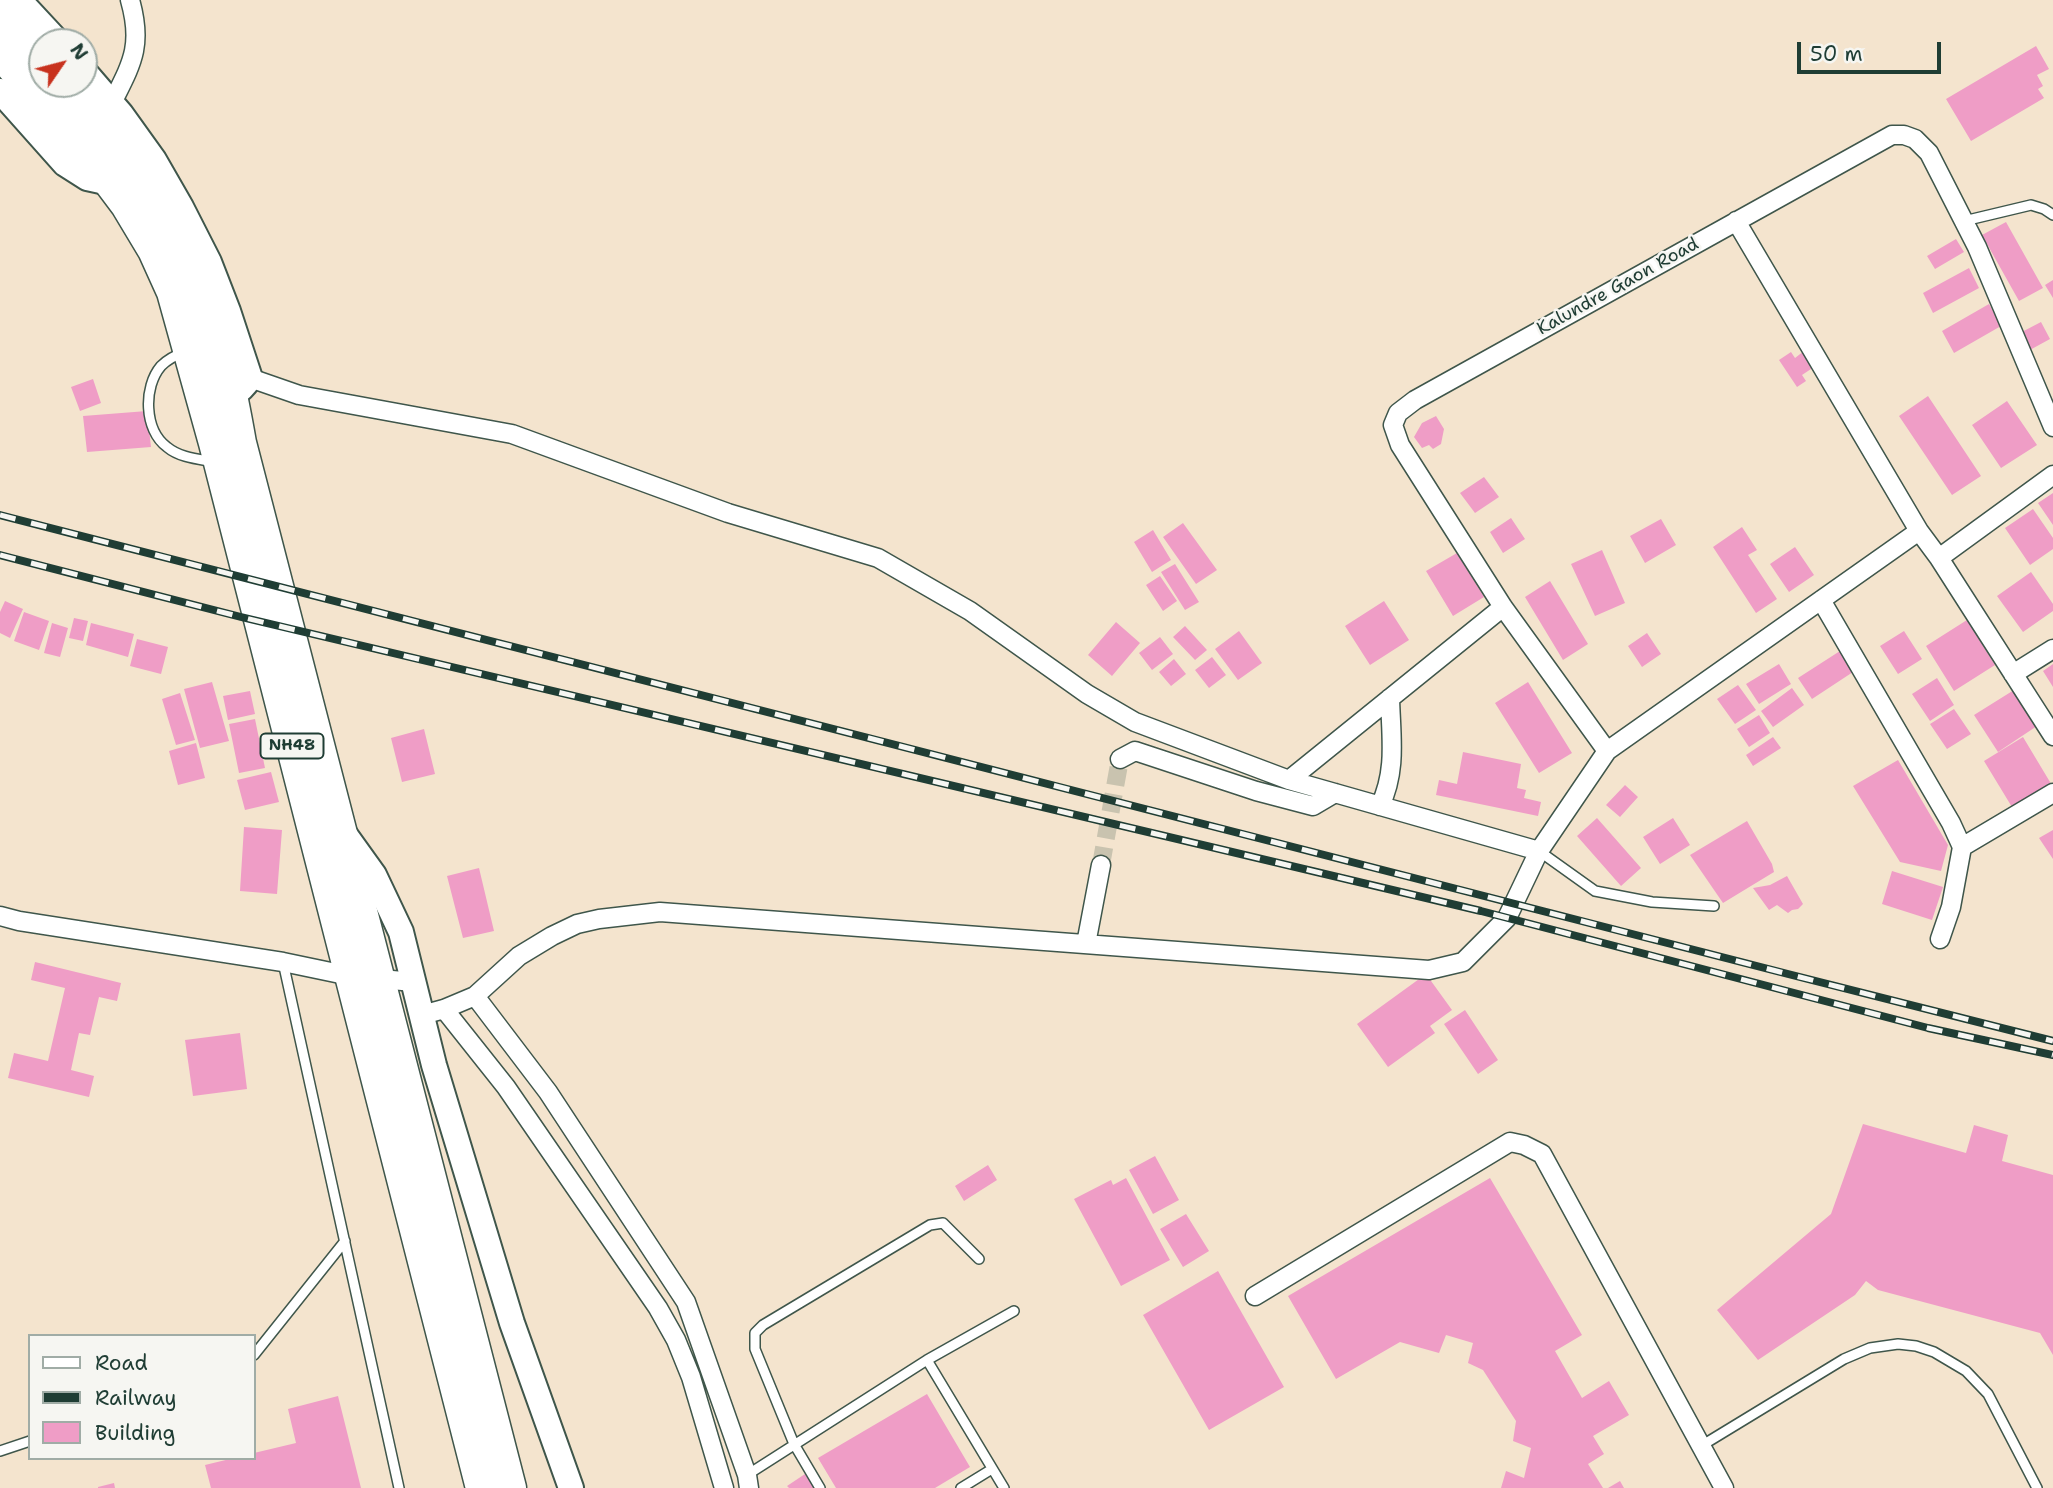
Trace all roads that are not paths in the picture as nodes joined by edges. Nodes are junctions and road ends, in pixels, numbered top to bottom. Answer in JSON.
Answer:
{"nodes":[{"id":1,"x":19,"y":0,"type":"edge"},
{"id":2,"x":130,"y":0,"type":"edge"},
{"id":3,"x":0,"y":12,"type":"edge"},
{"id":4,"x":45,"y":28,"type":"edge"},
{"id":5,"x":28,"y":43,"type":"edge"},
{"id":6,"x":0,"y":52,"type":"edge"},
{"id":7,"x":98,"y":87,"type":"edge"},
{"id":8,"x":0,"y":91,"type":"edge"},
{"id":9,"x":75,"y":98,"type":"edge"},
{"id":10,"x":112,"y":103,"type":"junction"},
{"id":11,"x":110,"y":183,"type":"junction"},
{"id":12,"x":2053,"y":215,"type":"edge"},
{"id":13,"x":1736,"y":221,"type":"junction"},
{"id":14,"x":1964,"y":221,"type":"junction"},
{"id":15,"x":190,"y":350,"type":"junction"},
{"id":16,"x":228,"y":390,"type":"junction"},
{"id":17,"x":2053,"y":427,"type":"edge"},
{"id":18,"x":220,"y":463,"type":"junction"},
{"id":19,"x":2053,"y":475,"type":"edge"},
{"id":20,"x":1919,"y":531,"type":"junction"},
{"id":21,"x":1939,"y":558,"type":"junction"},
{"id":22,"x":1821,"y":600,"type":"junction"},
{"id":23,"x":1503,"y":607,"type":"junction"},
{"id":24,"x":2053,"y":649,"type":"edge"},
{"id":25,"x":2013,"y":674,"type":"junction"},
{"id":26,"x":1390,"y":698,"type":"junction"},
{"id":27,"x":2053,"y":736,"type":"edge"},
{"id":28,"x":1607,"y":751,"type":"junction"},
{"id":29,"x":1120,"y":759,"type":"dead end"},
{"id":30,"x":1289,"y":780,"type":"junction"},
{"id":31,"x":1335,"y":793,"type":"junction"},
{"id":32,"x":2053,"y":793,"type":"edge"},
{"id":33,"x":1380,"y":806,"type":"junction"},
{"id":34,"x":340,"y":827,"type":"junction"},
{"id":35,"x":1962,"y":846,"type":"junction"},
{"id":36,"x":1539,"y":851,"type":"junction"},
{"id":37,"x":1101,"y":865,"type":"tunnel mouth"},
{"id":38,"x":1714,"y":906,"type":"dead end"},
{"id":39,"x":0,"y":916,"type":"edge"},
{"id":40,"x":1940,"y":939,"type":"dead end"},
{"id":41,"x":1086,"y":944,"type":"junction"},
{"id":42,"x":283,"y":962,"type":"junction"},
{"id":43,"x":364,"y":977,"type":"junction"},
{"id":44,"x":413,"y":982,"type":"junction"},
{"id":45,"x":475,"y":996,"type":"junction"},
{"id":46,"x":433,"y":1012,"type":"junction"},
{"id":47,"x":447,"y":1108,"type":"junction"},
{"id":48,"x":414,"y":1117,"type":"junction"},
{"id":49,"x":345,"y":1241,"type":"junction"},
{"id":50,"x":979,"y":1259,"type":"dead end"},
{"id":51,"x":1255,"y":1296,"type":"dead end"},
{"id":52,"x":1014,"y":1311,"type":"dead end"},
{"id":53,"x":256,"y":1352,"type":"edge"},
{"id":54,"x":927,"y":1360,"type":"junction"},
{"id":55,"x":28,"y":1442,"type":"edge"},
{"id":56,"x":794,"y":1444,"type":"junction"},
{"id":57,"x":1701,"y":1446,"type":"junction"},
{"id":58,"x":0,"y":1451,"type":"edge"},
{"id":59,"x":992,"y":1469,"type":"junction"},
{"id":60,"x":748,"y":1481,"type":"edge"},
{"id":61,"x":399,"y":1488,"type":"edge"},
{"id":62,"x":482,"y":1488,"type":"edge"},
{"id":63,"x":510,"y":1488,"type":"edge"},
{"id":64,"x":571,"y":1488,"type":"edge"},
{"id":65,"x":724,"y":1488,"type":"edge"},
{"id":66,"x":820,"y":1488,"type":"edge"},
{"id":67,"x":961,"y":1488,"type":"edge"},
{"id":68,"x":1004,"y":1488,"type":"edge"},
{"id":69,"x":1724,"y":1488,"type":"edge"},
{"id":70,"x":2037,"y":1488,"type":"edge"}],
"edges":[{"from":1,"to":4,"type":"street"},
{"from":2,"to":10,"type":"street"},
{"from":3,"to":5,"type":"highway"},
{"from":6,"to":11,"type":"highway","number":"NH48"},
{"from":7,"to":10,"type":"street"},
{"from":8,"to":11,"type":"street"},
{"from":9,"to":16,"type":"highway","number":"NH48"},
{"from":10,"to":16,"type":"street"},
{"from":11,"to":15,"type":"highway","number":"NH48"},
{"from":12,"to":14,"type":"lane"},
{"from":13,"to":14,"type":"street","name":"Kalundre Gaon Road"},
{"from":13,"to":20,"type":"street"},
{"from":13,"to":23,"type":"street","name":"Kalundre Gaon Road"},
{"from":14,"to":17,"type":"street","name":"Kalundre Gaon Road"},
{"from":15,"to":16,"type":"highway","number":"NH48"},
{"from":15,"to":18,"type":"lane"},
{"from":16,"to":18,"type":"highway","number":"NH48"},
{"from":16,"to":30,"type":"street"},
{"from":16,"to":34,"type":"highway","number":"NH48"},
{"from":18,"to":43,"type":"highway","number":"NH48"},
{"from":19,"to":21,"type":"street"},
{"from":20,"to":21,"type":"street"},
{"from":20,"to":22,"type":"street"},
{"from":21,"to":25,"type":"street"},
{"from":22,"to":28,"type":"street"},
{"from":22,"to":35,"type":"street"},
{"from":23,"to":26,"type":"street"},
{"from":23,"to":28,"type":"street","name":"Kalundre Gaon Road"},
{"from":24,"to":25,"type":"street"},
{"from":25,"to":27,"type":"street"},
{"from":26,"to":30,"type":"street"},
{"from":26,"to":33,"type":"street"},
{"from":28,"to":36,"type":"street"},
{"from":29,"to":31,"type":"street"},
{"from":30,"to":31,"type":"street"},
{"from":31,"to":33,"type":"street"},
{"from":32,"to":35,"type":"street"},
{"from":33,"to":36,"type":"street"},
{"from":34,"to":43,"type":"highway","number":"NH48"},
{"from":34,"to":44,"type":"street"},
{"from":35,"to":40,"type":"street"},
{"from":36,"to":38,"type":"lane"},
{"from":36,"to":41,"type":"street"},
{"from":37,"to":41,"type":"street"},
{"from":39,"to":42,"type":"street"},
{"from":41,"to":45,"type":"street"},
{"from":42,"to":43,"type":"street"},
{"from":42,"to":49,"type":"lane"},
{"from":43,"to":44,"type":"street"},
{"from":43,"to":48,"type":"highway","number":"NH48"},
{"from":43,"to":62,"type":"highway","number":"NH48"},
{"from":44,"to":46,"type":"street"},
{"from":45,"to":46,"type":"street"},
{"from":45,"to":60,"type":"street"},
{"from":46,"to":47,"type":"street"},
{"from":46,"to":65,"type":"street"},
{"from":47,"to":48,"type":"street"},
{"from":47,"to":64,"type":"street"},
{"from":48,"to":63,"type":"highway","number":"NH48"},
{"from":49,"to":53,"type":"lane"},
{"from":49,"to":61,"type":"lane"},
{"from":50,"to":56,"type":"lane"},
{"from":51,"to":57,"type":"street"},
{"from":52,"to":54,"type":"lane"},
{"from":54,"to":56,"type":"lane"},
{"from":54,"to":59,"type":"lane"},
{"from":55,"to":58,"type":"lane"},
{"from":56,"to":60,"type":"lane"},
{"from":56,"to":66,"type":"lane"},
{"from":57,"to":69,"type":"street"},
{"from":57,"to":70,"type":"lane"},
{"from":59,"to":67,"type":"lane"},
{"from":59,"to":68,"type":"lane"}]}
